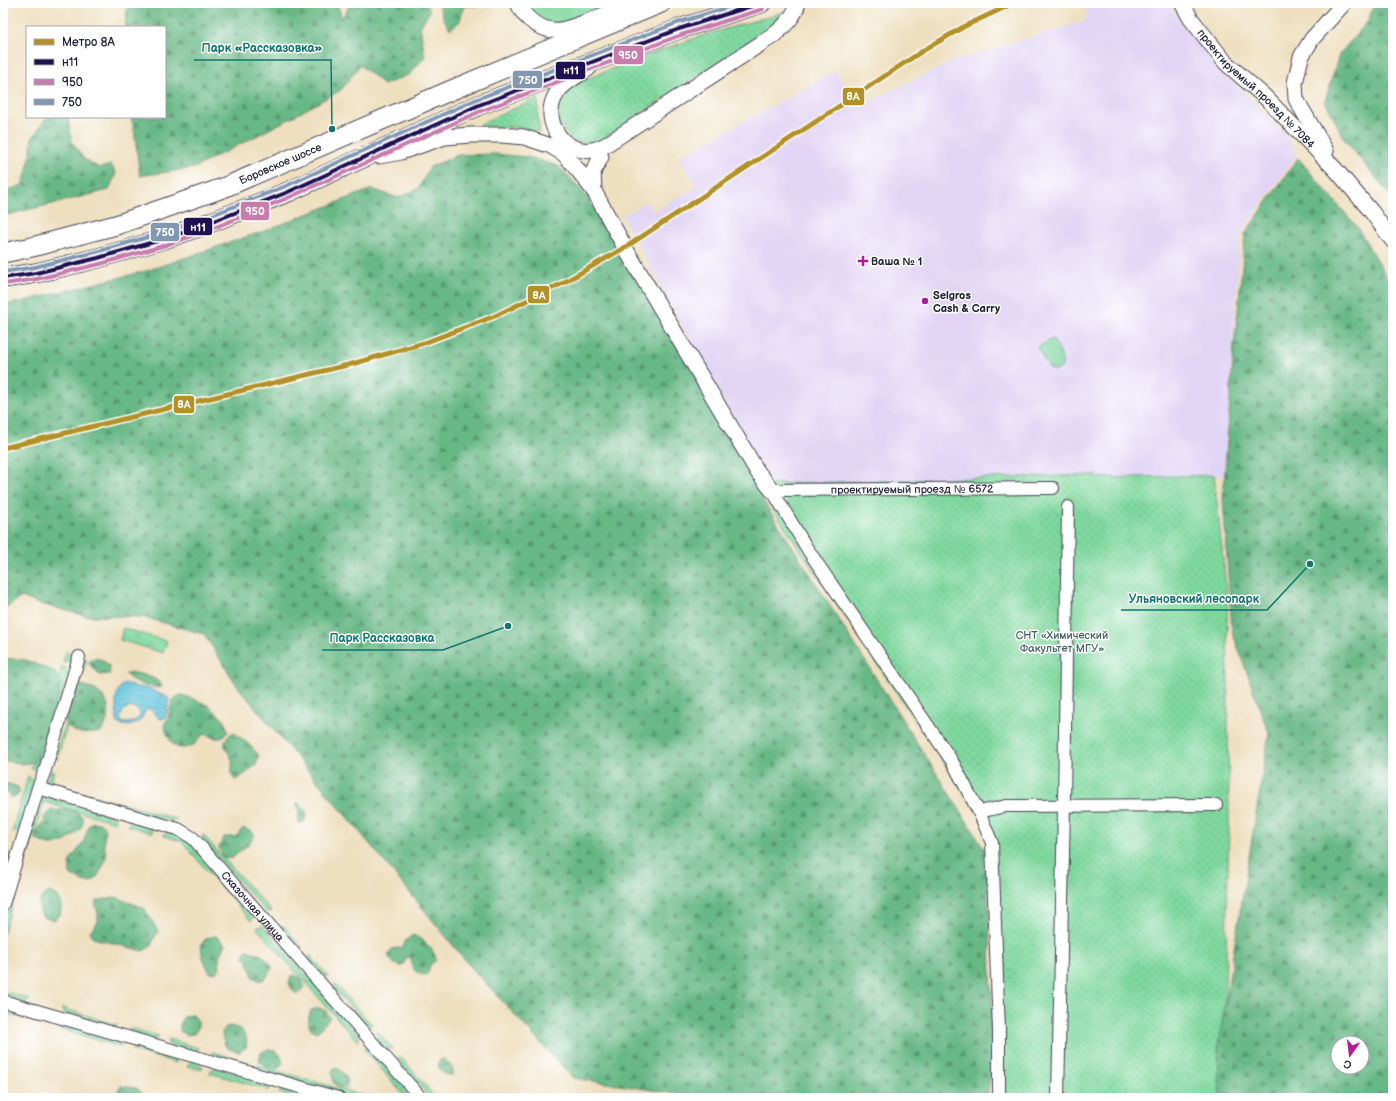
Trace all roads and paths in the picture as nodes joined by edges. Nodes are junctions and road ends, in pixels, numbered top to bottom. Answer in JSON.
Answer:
{"nodes":[{"id":1,"x":518,"y":3,"type":"edge"},
{"id":2,"x":761,"y":3,"type":"edge"},
{"id":3,"x":798,"y":3,"type":"edge"},
{"id":4,"x":807,"y":3,"type":"edge"},
{"id":5,"x":1182,"y":3,"type":"edge"},
{"id":6,"x":1344,"y":3,"type":"edge"},
{"id":7,"x":655,"y":5,"type":"edge"},
{"id":8,"x":602,"y":58,"type":"junction"},
{"id":9,"x":712,"y":80,"type":"junction"},
{"id":10,"x":564,"y":154,"type":"junction"},
{"id":11,"x":601,"y":157,"type":"junction"},
{"id":12,"x":360,"y":159,"type":"junction"},
{"id":13,"x":1336,"y":170,"type":"junction"},
{"id":14,"x":594,"y":191,"type":"junction"},
{"id":15,"x":1393,"y":241,"type":"edge"},
{"id":16,"x":3,"y":253,"type":"edge"},
{"id":17,"x":3,"y":278,"type":"edge"},
{"id":18,"x":1053,"y":488,"type":"dead end"},
{"id":19,"x":772,"y":490,"type":"junction"},
{"id":20,"x":1068,"y":507,"type":"dead end"},
{"id":21,"x":79,"y":658,"type":"dead end"},
{"id":22,"x":38,"y":788,"type":"junction"},
{"id":23,"x":1216,"y":805,"type":"dead end"},
{"id":24,"x":1064,"y":806,"type":"junction"},
{"id":25,"x":979,"y":812,"type":"junction"},
{"id":26,"x":3,"y":904,"type":"edge"},
{"id":27,"x":3,"y":1001,"type":"edge"},
{"id":28,"x":338,"y":1098,"type":"edge"},
{"id":29,"x":421,"y":1098,"type":"edge"},
{"id":30,"x":999,"y":1098,"type":"edge"},
{"id":31,"x":1058,"y":1098,"type":"edge"}],
"edges":[{"from":1,"to":7,"type":"street"},
{"from":2,"to":8,"type":"main road"},
{"from":3,"to":9,"type":"street"},
{"from":4,"to":9,"type":"street"},
{"from":5,"to":13,"type":"street","name":"проектируемый проезд № 7084"},
{"from":6,"to":13,"type":"street","name":"проектируемый проезд № 7084"},
{"from":7,"to":16,"type":"main road","name":"Боровское шоссе"},
{"from":8,"to":9,"type":"street"},
{"from":8,"to":12,"type":"main road"},
{"from":9,"to":11,"type":"street"},
{"from":10,"to":11,"type":"street"},
{"from":10,"to":12,"type":"street"},
{"from":10,"to":14,"type":"street"},
{"from":11,"to":14,"type":"street"},
{"from":12,"to":17,"type":"main road"},
{"from":13,"to":15,"type":"street","name":"проектируемый проезд № 7084"},
{"from":14,"to":19,"type":"street"},
{"from":18,"to":19,"type":"street","name":"проектируемый проезд № 6572"},
{"from":19,"to":25,"type":"street"},
{"from":20,"to":24,"type":"street"},
{"from":21,"to":22,"type":"street"},
{"from":22,"to":26,"type":"street"},
{"from":22,"to":29,"type":"street","name":"Сказочная улица"},
{"from":23,"to":24,"type":"street"},
{"from":24,"to":25,"type":"street"},
{"from":24,"to":31,"type":"street"},
{"from":25,"to":30,"type":"street"},
{"from":27,"to":28,"type":"street"}]}
